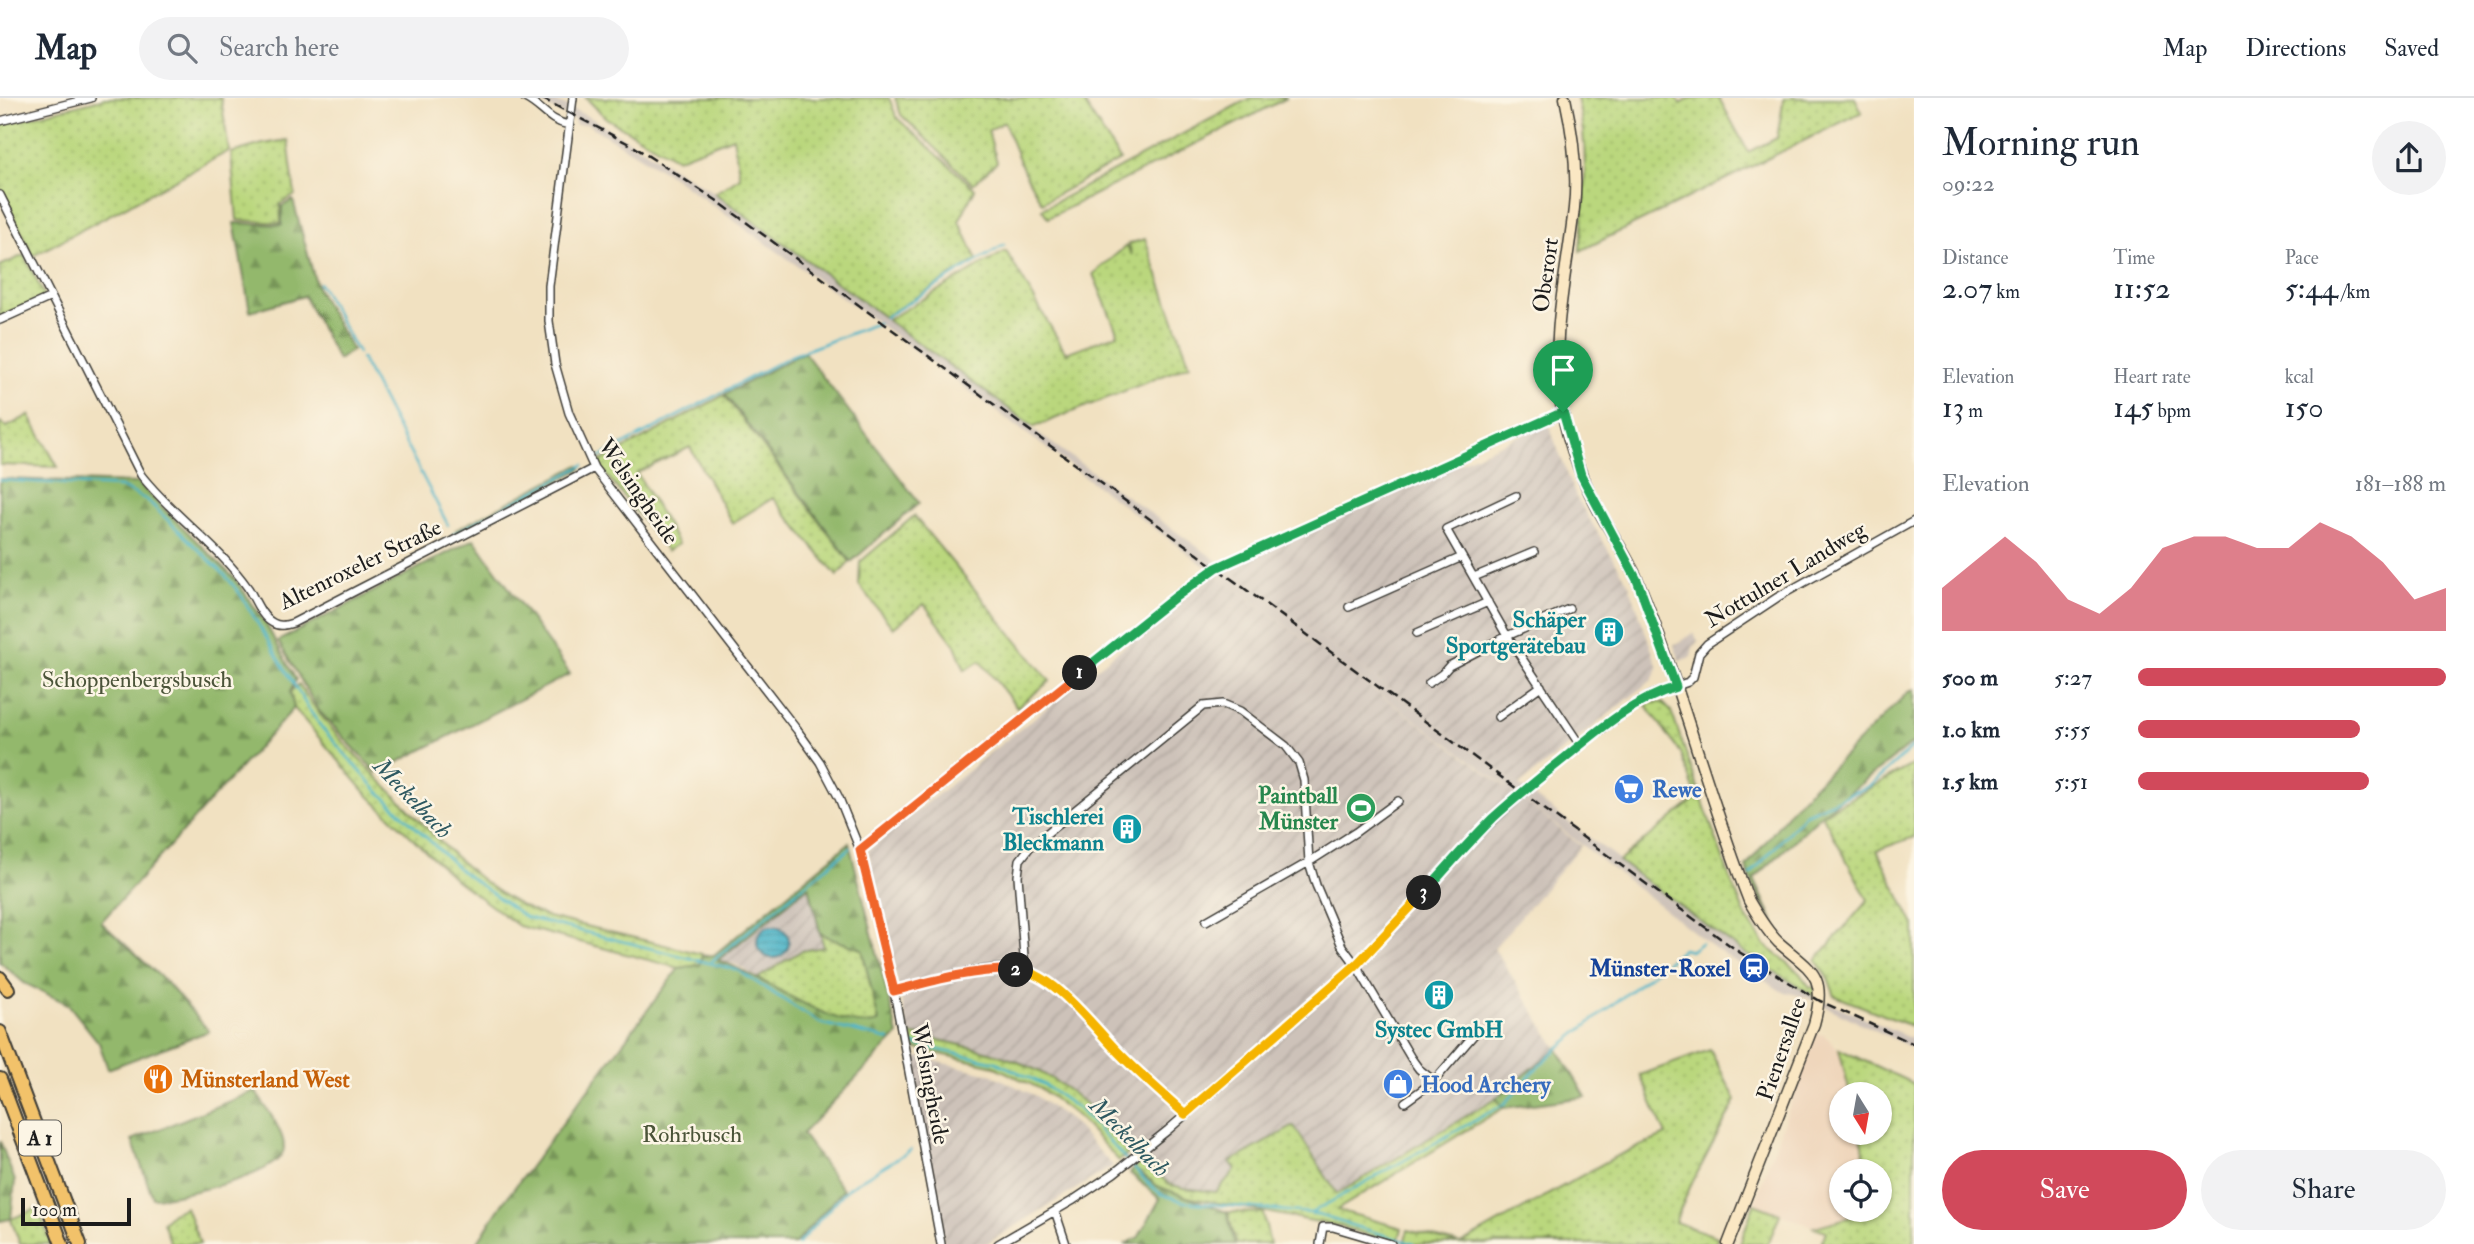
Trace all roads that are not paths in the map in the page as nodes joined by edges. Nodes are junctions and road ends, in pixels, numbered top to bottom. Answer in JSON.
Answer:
{"nodes":[{"id":1,"x":91,"y":98,"type":"edge"},
{"id":2,"x":525,"y":98,"type":"edge"},
{"id":3,"x":573,"y":98,"type":"edge"},
{"id":4,"x":1564,"y":98,"type":"edge"},
{"id":5,"x":0,"y":121,"type":"edge"},
{"id":6,"x":569,"y":125,"type":"junction"},
{"id":7,"x":0,"y":195,"type":"edge"},
{"id":8,"x":51,"y":297,"type":"junction"},
{"id":9,"x":0,"y":320,"type":"edge"},
{"id":10,"x":1563,"y":412,"type":"junction"},
{"id":11,"x":594,"y":468,"type":"junction"},
{"id":12,"x":1516,"y":496,"type":"dead end"},
{"id":13,"x":1914,"y":521,"type":"edge"},
{"id":14,"x":1534,"y":552,"type":"dead end"},
{"id":15,"x":1462,"y":557,"type":"junction"},
{"id":16,"x":1474,"y":577,"type":"junction"},
{"id":17,"x":1488,"y":602,"type":"junction"},
{"id":18,"x":1349,"y":607,"type":"dead end"},
{"id":19,"x":1569,"y":609,"type":"dead end"},
{"id":20,"x":1417,"y":633,"type":"dead end"},
{"id":21,"x":1507,"y":636,"type":"junction"},
{"id":22,"x":1429,"y":684,"type":"dead end"},
{"id":23,"x":1541,"y":686,"type":"junction"},
{"id":24,"x":1676,"y":687,"type":"junction"},
{"id":25,"x":1498,"y":716,"type":"dead end"},
{"id":26,"x":1580,"y":745,"type":"junction"},
{"id":27,"x":1398,"y":801,"type":"dead end"},
{"id":28,"x":860,"y":850,"type":"junction"},
{"id":29,"x":1309,"y":862,"type":"junction"},
{"id":30,"x":1206,"y":921,"type":"dead end"},
{"id":31,"x":1356,"y":965,"type":"junction"},
{"id":32,"x":1025,"y":970,"type":"junction"},
{"id":33,"x":0,"y":978,"type":"edge"},
{"id":34,"x":8,"y":989,"type":"dead end"},
{"id":35,"x":894,"y":991,"type":"junction"},
{"id":36,"x":1479,"y":1030,"type":"dead end"},
{"id":37,"x":0,"y":1032,"type":"edge"},
{"id":38,"x":0,"y":1079,"type":"edge"},
{"id":39,"x":1434,"y":1081,"type":"junction"},
{"id":40,"x":1405,"y":1101,"type":"dead end"},
{"id":41,"x":1185,"y":1114,"type":"junction"},
{"id":42,"x":1055,"y":1211,"type":"junction"},
{"id":43,"x":62,"y":1244,"type":"edge"},
{"id":44,"x":80,"y":1244,"type":"edge"},
{"id":45,"x":942,"y":1244,"type":"edge"},
{"id":46,"x":998,"y":1244,"type":"edge"},
{"id":47,"x":1066,"y":1244,"type":"edge"},
{"id":48,"x":1320,"y":1244,"type":"edge"},
{"id":49,"x":1391,"y":1244,"type":"edge"},
{"id":50,"x":1728,"y":1244,"type":"edge"}],
"edges":[{"from":1,"to":5,"type":"street"},
{"from":2,"to":6,"type":"street"},
{"from":3,"to":6,"type":"street","name":"Welsingheide"},
{"from":4,"to":10,"type":"main road","name":"Oberort"},
{"from":6,"to":11,"type":"street","name":"Welsingheide"},
{"from":7,"to":8,"type":"street","name":"Altenroxeler Straße"},
{"from":8,"to":9,"type":"street"},
{"from":8,"to":11,"type":"street","name":"Altenroxeler Straße"},
{"from":10,"to":24,"type":"main road","name":"Oberort"},
{"from":10,"to":28,"type":"street"},
{"from":11,"to":28,"type":"street","name":"Welsingheide"},
{"from":12,"to":15,"type":"street"},
{"from":13,"to":24,"type":"street","name":"Nottulner Landweg"},
{"from":14,"to":16,"type":"street"},
{"from":15,"to":16,"type":"street"},
{"from":15,"to":18,"type":"street"},
{"from":16,"to":17,"type":"street"},
{"from":17,"to":20,"type":"street"},
{"from":17,"to":21,"type":"street"},
{"from":19,"to":21,"type":"street"},
{"from":21,"to":22,"type":"street"},
{"from":21,"to":23,"type":"street"},
{"from":23,"to":25,"type":"street"},
{"from":23,"to":26,"type":"street"},
{"from":24,"to":26,"type":"street","name":"Nottulner Landweg"},
{"from":24,"to":50,"type":"main road","name":"Pienersallee"},
{"from":26,"to":31,"type":"street","name":"Nottulner Landweg"},
{"from":27,"to":29,"type":"street"},
{"from":28,"to":35,"type":"street","name":"Welsingheide"},
{"from":29,"to":30,"type":"street"},
{"from":29,"to":31,"type":"street"},
{"from":29,"to":32,"type":"street"},
{"from":31,"to":39,"type":"street"},
{"from":31,"to":41,"type":"street","name":"Nottulner Landweg"},
{"from":32,"to":35,"type":"street"},
{"from":32,"to":41,"type":"street"},
{"from":33,"to":34,"type":"highway"},
{"from":35,"to":45,"type":"street","name":"Welsingheide"},
{"from":36,"to":39,"type":"street"},
{"from":37,"to":44,"type":"highway","number":"A 1"},
{"from":38,"to":43,"type":"highway","number":"A 1"},
{"from":39,"to":40,"type":"street"},
{"from":41,"to":42,"type":"street","name":"Nottulner Landweg"},
{"from":42,"to":46,"type":"street","name":"Nottulner Landweg"},
{"from":42,"to":47,"type":"street"},
{"from":48,"to":49,"type":"street"}]}
